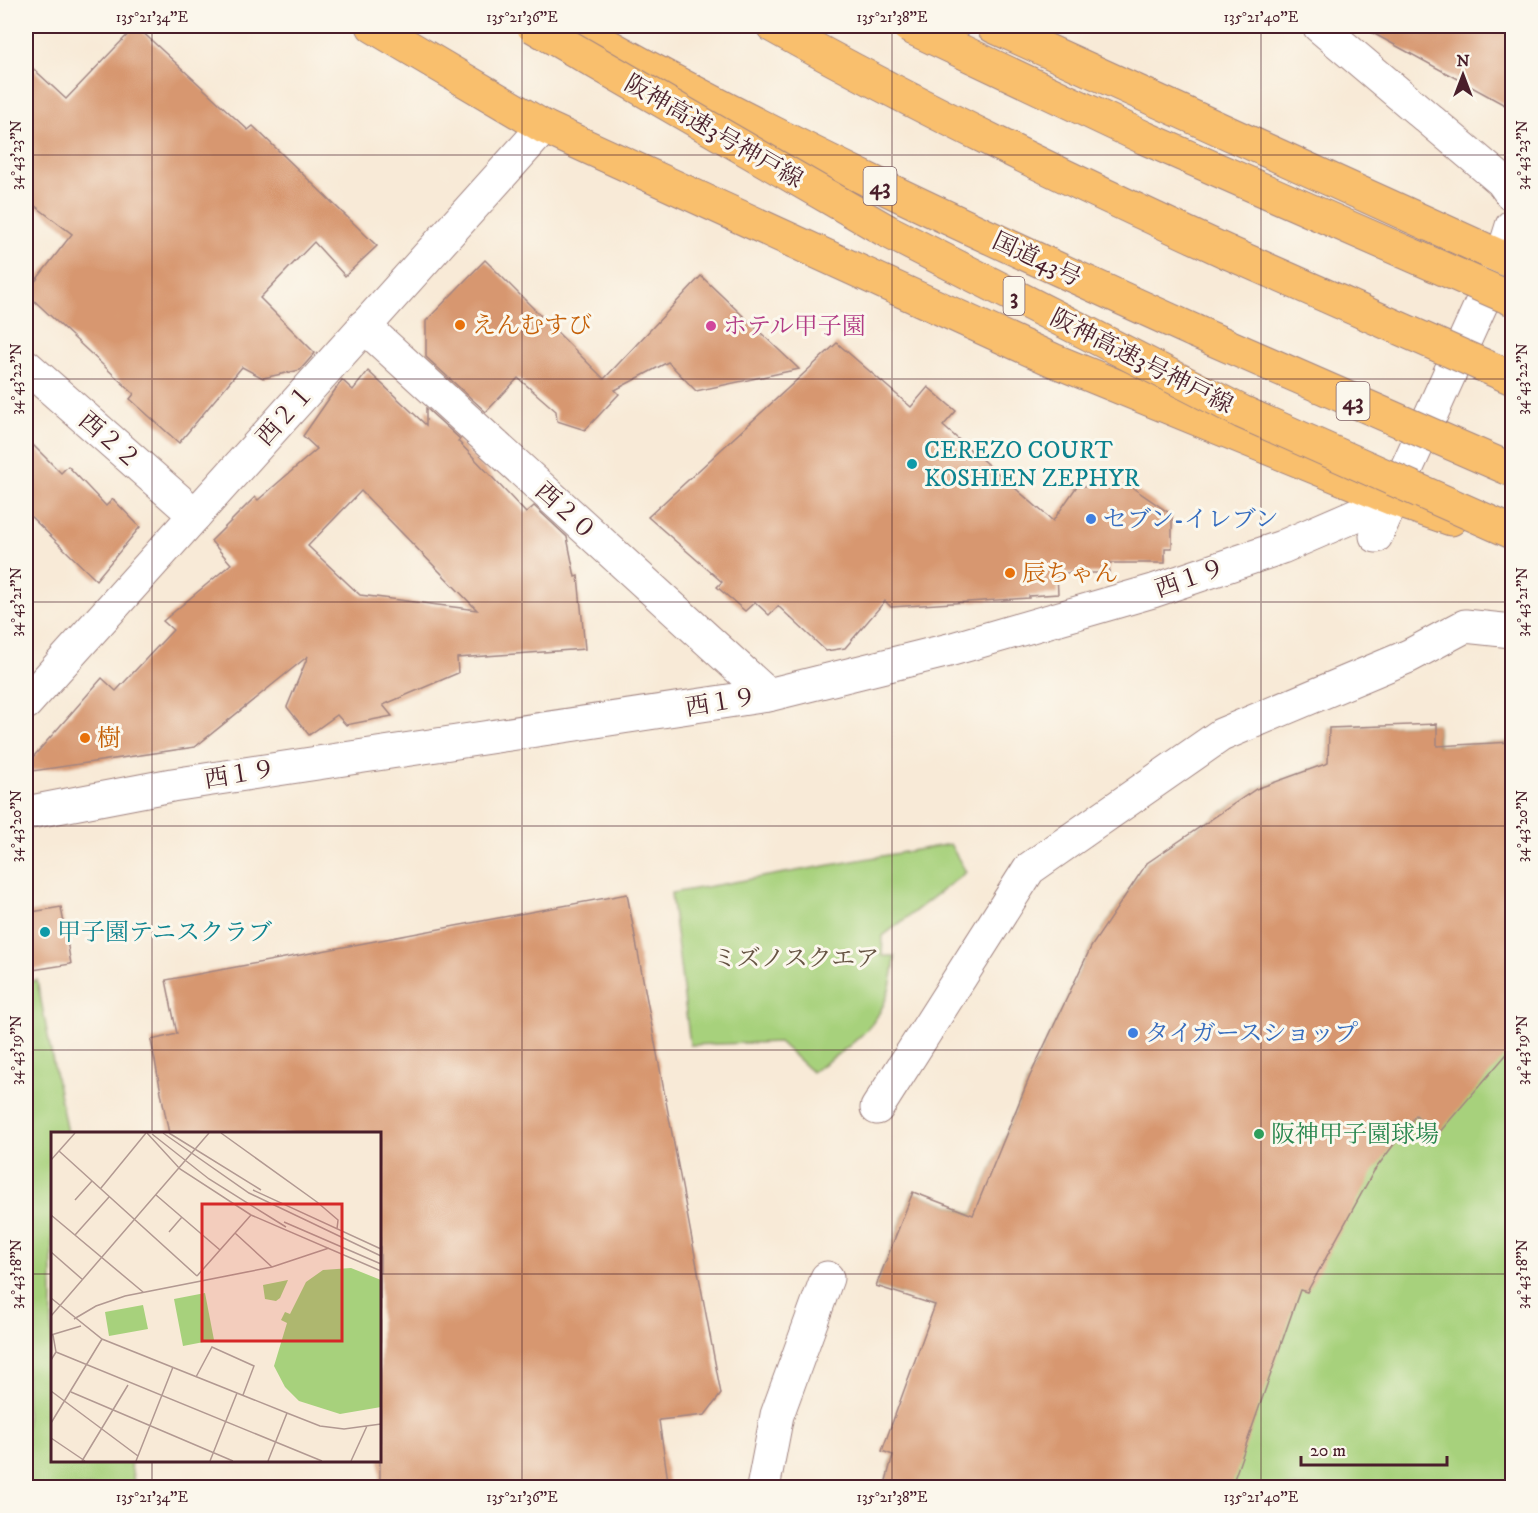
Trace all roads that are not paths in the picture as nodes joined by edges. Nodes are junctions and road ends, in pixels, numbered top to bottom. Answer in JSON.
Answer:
{"nodes":[{"id":1,"x":373,"y":26,"type":"edge"},
{"id":2,"x":533,"y":26,"type":"edge"},
{"id":3,"x":573,"y":26,"type":"edge"},
{"id":4,"x":773,"y":26,"type":"edge"},
{"id":5,"x":908,"y":26,"type":"edge"},
{"id":6,"x":993,"y":26,"type":"edge"},
{"id":7,"x":1319,"y":26,"type":"edge"},
{"id":8,"x":544,"y":127,"type":"junction"},
{"id":9,"x":1512,"y":195,"type":"edge"},
{"id":10,"x":1512,"y":226,"type":"edge"},
{"id":11,"x":1507,"y":260,"type":"edge"},
{"id":12,"x":1512,"y":299,"type":"edge"},
{"id":13,"x":364,"y":326,"type":"junction"},
{"id":14,"x":26,"y":366,"type":"edge"},
{"id":15,"x":1512,"y":378,"type":"edge"},
{"id":16,"x":1512,"y":470,"type":"edge"},
{"id":17,"x":1393,"y":499,"type":"junction"},
{"id":18,"x":195,"y":515,"type":"junction"},
{"id":19,"x":1512,"y":532,"type":"edge"},
{"id":20,"x":1376,"y":536,"type":"dead end"},
{"id":21,"x":1512,"y":541,"type":"edge"},
{"id":22,"x":1512,"y":631,"type":"edge"},
{"id":23,"x":768,"y":695,"type":"junction"},
{"id":24,"x":26,"y":704,"type":"edge"},
{"id":25,"x":26,"y":813,"type":"edge"},
{"id":26,"x":877,"y":1108,"type":"dead end"},
{"id":27,"x":827,"y":1278,"type":"dead end"},
{"id":28,"x":763,"y":1488,"type":"edge"}],
"edges":[{"from":1,"to":8,"type":"highway"},
{"from":2,"to":19,"type":"highway","name":"阪神高速3号神戸線","number":"3","bridge":true},
{"from":3,"to":16,"type":"highway","name":"国道43号","number":"43","bridge":true},
{"from":4,"to":15,"type":"highway","bridge":true},
{"from":5,"to":12,"type":"highway","bridge":true},
{"from":6,"to":11,"type":"highway"},
{"from":7,"to":9,"type":"street"},
{"from":8,"to":13,"type":"street","name":"西２１"},
{"from":8,"to":17,"type":"highway"},
{"from":10,"to":11,"type":"street"},
{"from":11,"to":17,"type":"street"},
{"from":13,"to":18,"type":"street","name":"西２１"},
{"from":13,"to":23,"type":"street","name":"西２０"},
{"from":14,"to":18,"type":"street","name":"西２２"},
{"from":17,"to":20,"type":"street"},
{"from":17,"to":21,"type":"highway"},
{"from":17,"to":23,"type":"street","name":"西１９"},
{"from":18,"to":24,"type":"street","name":"西２１"},
{"from":22,"to":26,"type":"street"},
{"from":23,"to":25,"type":"street","name":"西１９"},
{"from":27,"to":28,"type":"street"}]}
